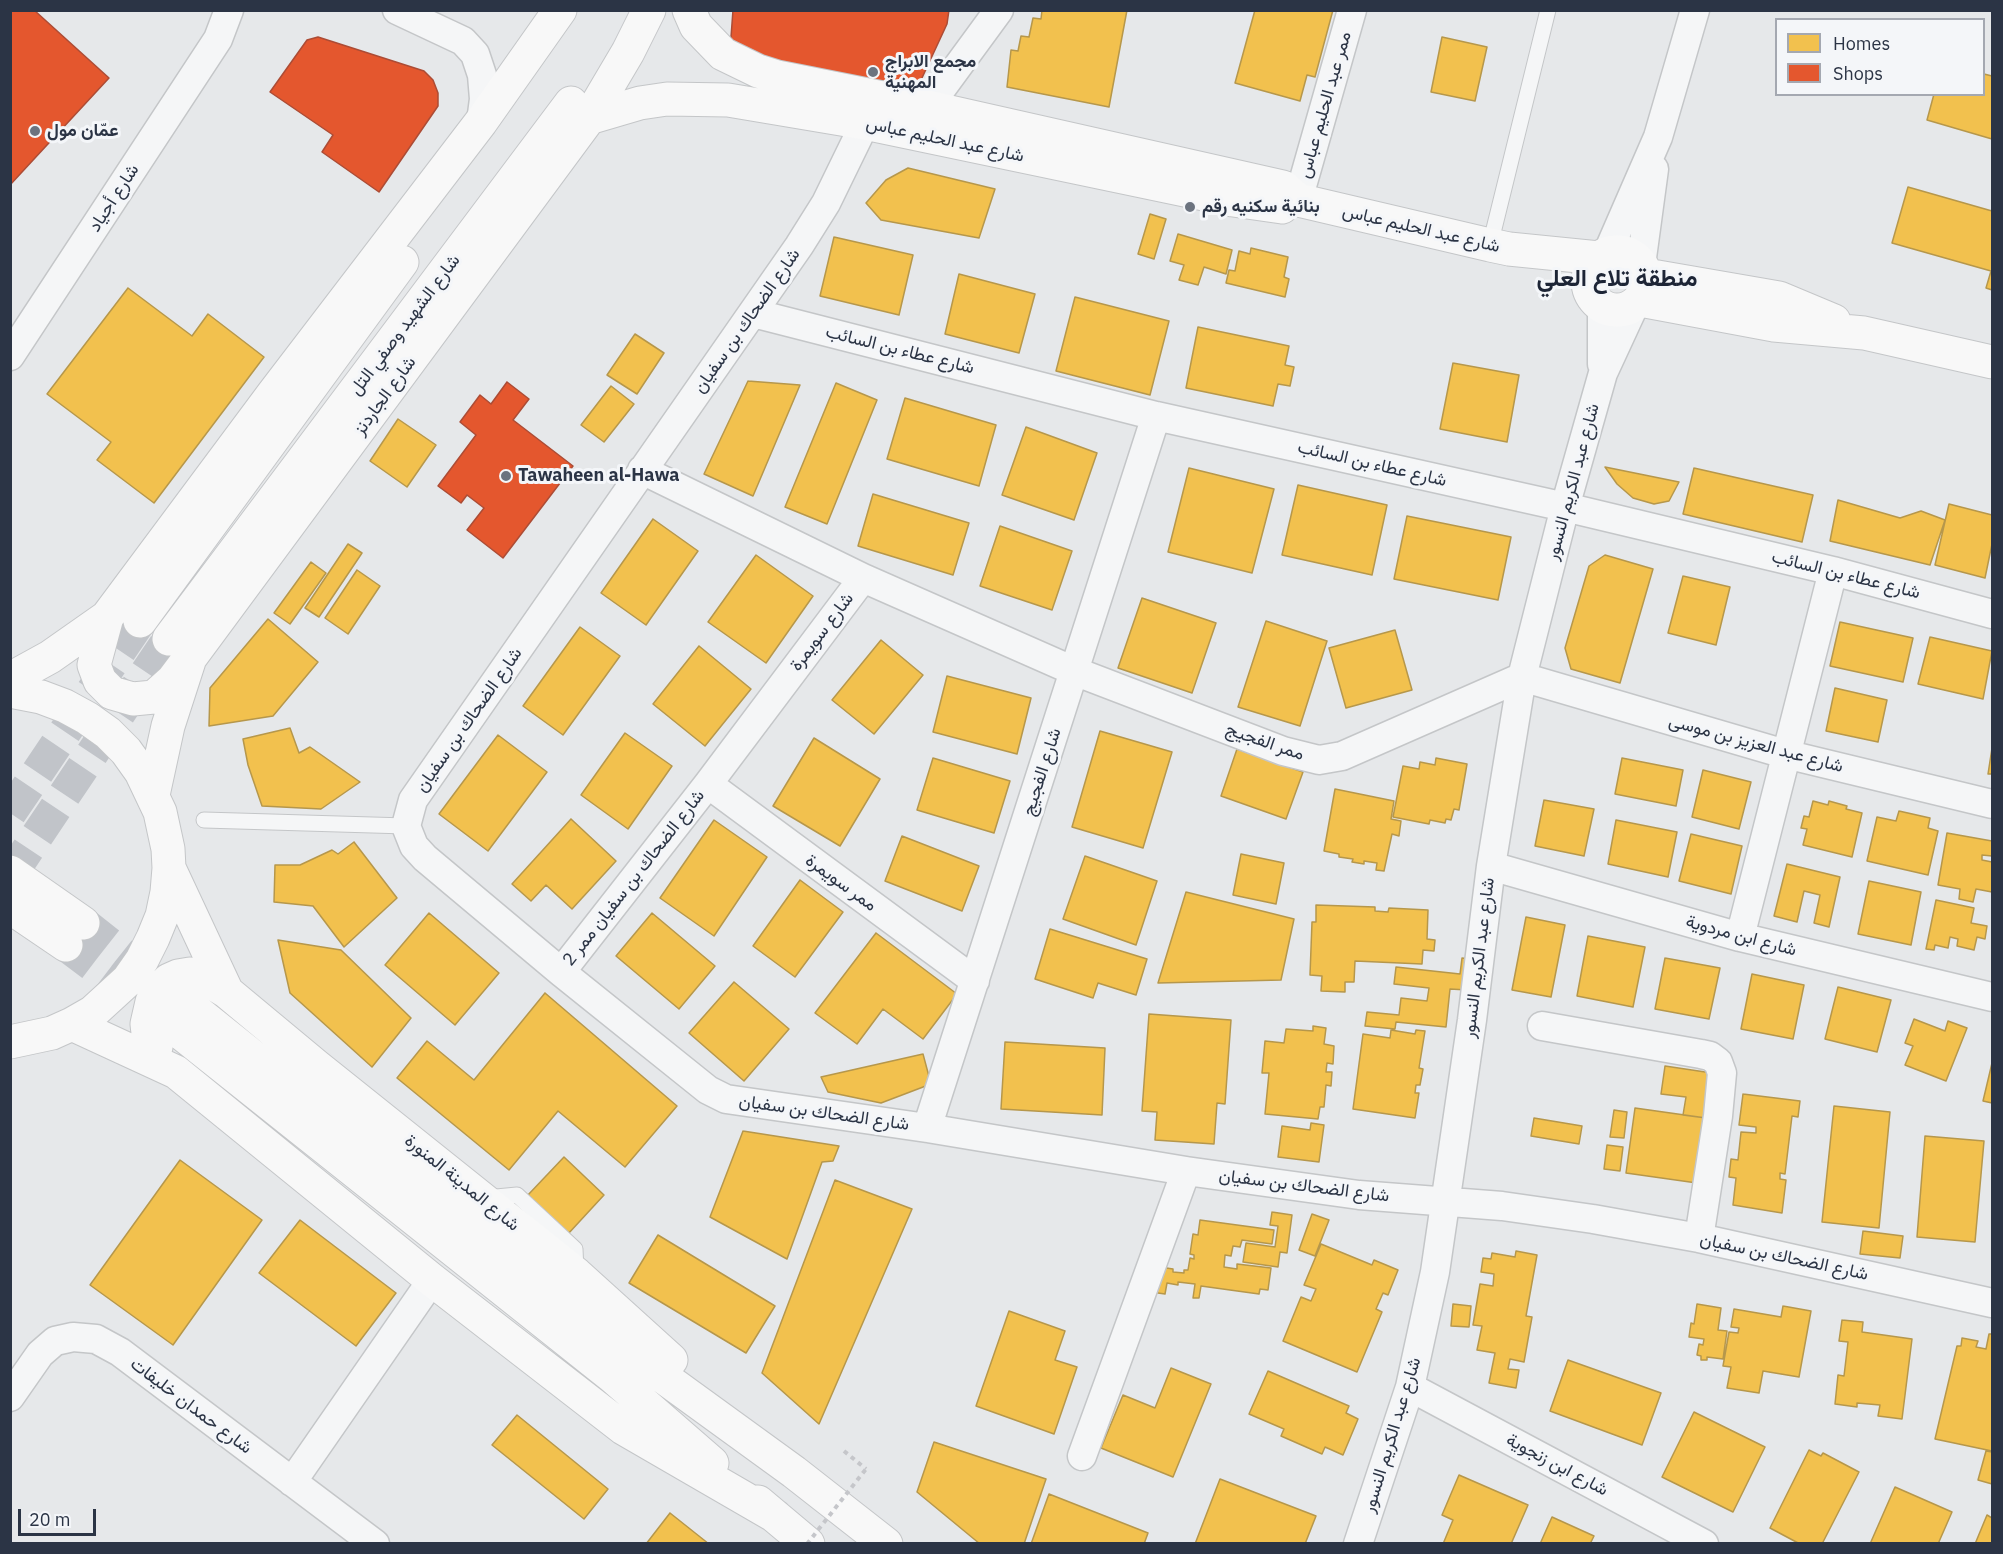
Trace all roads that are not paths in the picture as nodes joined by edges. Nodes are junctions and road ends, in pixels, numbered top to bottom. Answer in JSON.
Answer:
{"nodes":[{"id":1,"x":229,"y":10,"type":"edge"},
{"id":2,"x":250,"y":10,"type":"edge"},
{"id":3,"x":397,"y":10,"type":"edge"},
{"id":4,"x":561,"y":10,"type":"edge"},
{"id":5,"x":582,"y":10,"type":"edge"},
{"id":6,"x":642,"y":10,"type":"edge"},
{"id":7,"x":649,"y":10,"type":"edge"},
{"id":8,"x":689,"y":10,"type":"edge"},
{"id":9,"x":999,"y":10,"type":"edge"},
{"id":10,"x":1352,"y":10,"type":"edge"},
{"id":11,"x":1548,"y":10,"type":"edge"},
{"id":12,"x":1695,"y":10,"type":"edge"},
{"id":13,"x":218,"y":39,"type":"junction"},
{"id":14,"x":928,"y":107,"type":"junction"},
{"id":15,"x":589,"y":118,"type":"junction"},
{"id":16,"x":481,"y":122,"type":"junction"},
{"id":17,"x":865,"y":123,"type":"junction"},
{"id":18,"x":1658,"y":137,"type":"junction"},
{"id":19,"x":1298,"y":200,"type":"junction"},
{"id":20,"x":1499,"y":247,"type":"junction"},
{"id":21,"x":1603,"y":256,"type":"junction"},
{"id":22,"x":1625,"y":291,"type":"junction"},
{"id":23,"x":753,"y":313,"type":"junction"},
{"id":24,"x":10,"y":356,"type":"edge"},
{"id":25,"x":1992,"y":362,"type":"edge"},
{"id":26,"x":1156,"y":416,"type":"junction"},
{"id":27,"x":642,"y":470,"type":"junction"},
{"id":28,"x":1565,"y":507,"type":"junction"},
{"id":29,"x":1833,"y":571,"type":"junction"},
{"id":30,"x":863,"y":578,"type":"junction"},
{"id":31,"x":1992,"y":614,"type":"edge"},
{"id":32,"x":107,"y":617,"type":"junction"},
{"id":33,"x":140,"y":621,"type":"tunnel mouth"},
{"id":34,"x":180,"y":649,"type":"junction"},
{"id":35,"x":1074,"y":671,"type":"junction"},
{"id":36,"x":1522,"y":677,"type":"junction"},
{"id":37,"x":10,"y":679,"type":"edge"},
{"id":38,"x":10,"y":692,"type":"edge"},
{"id":39,"x":1785,"y":754,"type":"junction"},
{"id":40,"x":708,"y":784,"type":"junction"},
{"id":41,"x":153,"y":795,"type":"junction"},
{"id":42,"x":1992,"y":804,"type":"edge"},
{"id":43,"x":204,"y":820,"type":"dead end"},
{"id":44,"x":406,"y":826,"type":"junction"},
{"id":45,"x":1491,"y":866,"type":"junction"},
{"id":46,"x":169,"y":868,"type":"junction"},
{"id":47,"x":10,"y":872,"type":"edge"},
{"id":48,"x":10,"y":907,"type":"edge"},
{"id":49,"x":1740,"y":937,"type":"junction"},
{"id":50,"x":561,"y":972,"type":"junction"},
{"id":51,"x":975,"y":981,"type":"junction"},
{"id":52,"x":227,"y":992,"type":"junction"},
{"id":53,"x":1991,"y":992,"type":"edge"},
{"id":54,"x":72,"y":1024,"type":"junction"},
{"id":55,"x":1542,"y":1026,"type":"dead end"},
{"id":56,"x":10,"y":1042,"type":"edge"},
{"id":57,"x":176,"y":1072,"type":"junction"},
{"id":58,"x":927,"y":1128,"type":"junction"},
{"id":59,"x":1186,"y":1171,"type":"junction"},
{"id":60,"x":1447,"y":1201,"type":"junction"},
{"id":61,"x":1700,"y":1238,"type":"junction"},
{"id":62,"x":432,"y":1280,"type":"junction"},
{"id":63,"x":1992,"y":1303,"type":"edge"},
{"id":64,"x":1410,"y":1387,"type":"junction"},
{"id":65,"x":10,"y":1397,"type":"edge"},
{"id":66,"x":1082,"y":1456,"type":"dead end"},
{"id":67,"x":794,"y":1472,"type":"junction"},
{"id":68,"x":292,"y":1482,"type":"junction"},
{"id":69,"x":775,"y":1516,"type":"junction"},
{"id":70,"x":375,"y":1544,"type":"edge"},
{"id":71,"x":807,"y":1544,"type":"edge"},
{"id":72,"x":885,"y":1544,"type":"edge"},
{"id":73,"x":1358,"y":1544,"type":"edge"},
{"id":74,"x":1704,"y":1544,"type":"edge"}],
"edges":[{"from":1,"to":13,"type":"street","name":"شارع أجياد"},
{"from":2,"to":13,"type":"street","name":"شارع أجياد"},
{"from":3,"to":16,"type":"street"},
{"from":4,"to":16,"type":"street"},
{"from":5,"to":33,"type":"street"},
{"from":6,"to":34,"type":"street","name":"شارع الشهيد وصفي التل"},
{"from":7,"to":15,"type":"street","name":"شارع الجاردنز"},
{"from":8,"to":14,"type":"street","name":"شارع عبد الحليم عباس"},
{"from":9,"to":14,"type":"street"},
{"from":10,"to":19,"type":"street","name":"ممر عبد الحليم عباس"},
{"from":11,"to":20,"type":"lane"},
{"from":12,"to":18,"type":"street","name":"شارع عبد الكريم النسور"},
{"from":13,"to":24,"type":"street","name":"شارع أجياد"},
{"from":14,"to":19,"type":"street","name":"شارع عبد الحليم عباس"},
{"from":15,"to":17,"type":"street","name":"شارع عبد الحليم عباس"},
{"from":15,"to":34,"type":"street","name":"شارع الجاردنز"},
{"from":16,"to":32,"type":"street"},
{"from":17,"to":19,"type":"street","name":"شارع عبد الحليم عباس"},
{"from":17,"to":23,"type":"street","name":"شارع الضحاك بن سفيان"},
{"from":18,"to":21,"type":"street","name":"شارع عبد الكريم النسور"},
{"from":18,"to":22,"type":"street","name":"شارع عبد الكريم النسور"},
{"from":19,"to":20,"type":"street","name":"شارع عبد الحليم عباس"},
{"from":20,"to":21,"type":"street","name":"شارع عبد الحليم عباس"},
{"from":20,"to":22,"type":"street","name":"شارع عبد الحليم عباس"},
{"from":21,"to":22,"type":"street","name":"شارع عبد الحليم عباس"},
{"from":21,"to":22,"type":"street"},
{"from":22,"to":25,"type":"street","name":"شارع عبد الحليم عباس"},
{"from":22,"to":28,"type":"street","name":"شارع عبد الكريم النسور"},
{"from":23,"to":26,"type":"street","name":"شارع عطاء بن السائب"},
{"from":23,"to":27,"type":"street","name":"شارع الضحاك بن سفيان"},
{"from":26,"to":28,"type":"street","name":"شارع عطاء بن السائب"},
{"from":26,"to":35,"type":"street","name":"شارع الفجيج"},
{"from":27,"to":30,"type":"street"},
{"from":27,"to":44,"type":"street","name":"شارع الضحاك بن سفيان"},
{"from":28,"to":29,"type":"street","name":"شارع عطاء بن السائب"},
{"from":28,"to":36,"type":"street","name":"شارع عبد الكريم النسور"},
{"from":29,"to":31,"type":"street","name":"شارع عطاء بن السائب"},
{"from":29,"to":39,"type":"street"},
{"from":30,"to":35,"type":"street","name":"شارع سويمرة"},
{"from":30,"to":40,"type":"street","name":"شارع سويمرة"},
{"from":32,"to":34,"type":"street"},
{"from":32,"to":37,"type":"street"},
{"from":34,"to":41,"type":"street","name":"شارع الجاردنز"},
{"from":35,"to":36,"type":"street","name":"ممر الفجيج"},
{"from":35,"to":51,"type":"street","name":"شارع الفجيج"},
{"from":36,"to":39,"type":"street","name":"شارع عبد العزيز بن موسى"},
{"from":36,"to":45,"type":"street","name":"شارع عبد الكريم النسور"},
{"from":38,"to":41,"type":"street"},
{"from":39,"to":42,"type":"street","name":"شارع عبد العزيز بن موسى"},
{"from":39,"to":49,"type":"street"},
{"from":40,"to":50,"type":"street","name":"شارع الضحاك بن سفيان ممر 2"},
{"from":40,"to":51,"type":"street","name":"ممر سويمرة"},
{"from":41,"to":46,"type":"street"},
{"from":43,"to":44,"type":"lane"},
{"from":44,"to":50,"type":"street","name":"شارع الضحاك بن سفيان"},
{"from":45,"to":49,"type":"street","name":"شارع ابن مردوية"},
{"from":45,"to":60,"type":"street","name":"شارع عبد الكريم النسور"},
{"from":46,"to":52,"type":"street","name":"شارع المدينة المنورة"},
{"from":46,"to":54,"type":"street"},
{"from":47,"to":48,"type":"street"},
{"from":49,"to":53,"type":"street","name":"شارع ابن مردوية"},
{"from":50,"to":58,"type":"street","name":"شارع الضحاك بن سفيان"},
{"from":51,"to":58,"type":"street","name":"شارع الفجيج"},
{"from":52,"to":57,"type":"street"},
{"from":52,"to":67,"type":"street","name":"شارع المدينة المنورة"},
{"from":54,"to":56,"type":"street"},
{"from":54,"to":57,"type":"street","name":"شارع المدينة المنورة"},
{"from":55,"to":61,"type":"street"},
{"from":57,"to":62,"type":"street","name":"شارع المدينة المنورة"},
{"from":58,"to":59,"type":"street","name":"شارع الضحاك بن سفيان"},
{"from":59,"to":60,"type":"street","name":"شارع الضحاك بن سفيان"},
{"from":59,"to":66,"type":"street"},
{"from":60,"to":61,"type":"street","name":"شارع الضحاك بن سفيان"},
{"from":60,"to":64,"type":"street","name":"شارع عبد الكريم النسور"},
{"from":61,"to":63,"type":"street","name":"شارع الضحاك بن سفيان"},
{"from":62,"to":68,"type":"street"},
{"from":62,"to":69,"type":"street","name":"شارع المدينة المنورة"},
{"from":64,"to":73,"type":"street","name":"شارع عبد الكريم النسور"},
{"from":64,"to":74,"type":"street","name":"شارع ابن زنجوية"},
{"from":65,"to":68,"type":"street","name":"شارع حمدان خليفات"},
{"from":67,"to":69,"type":"street","name":"شارع المدينة المنورة"},
{"from":67,"to":72,"type":"street","name":"شارع المدينة المنورة"},
{"from":68,"to":70,"type":"street","name":"شارع حمدان خليفات"},
{"from":69,"to":71,"type":"street","name":"شارع المدينة المنورة"}]}
